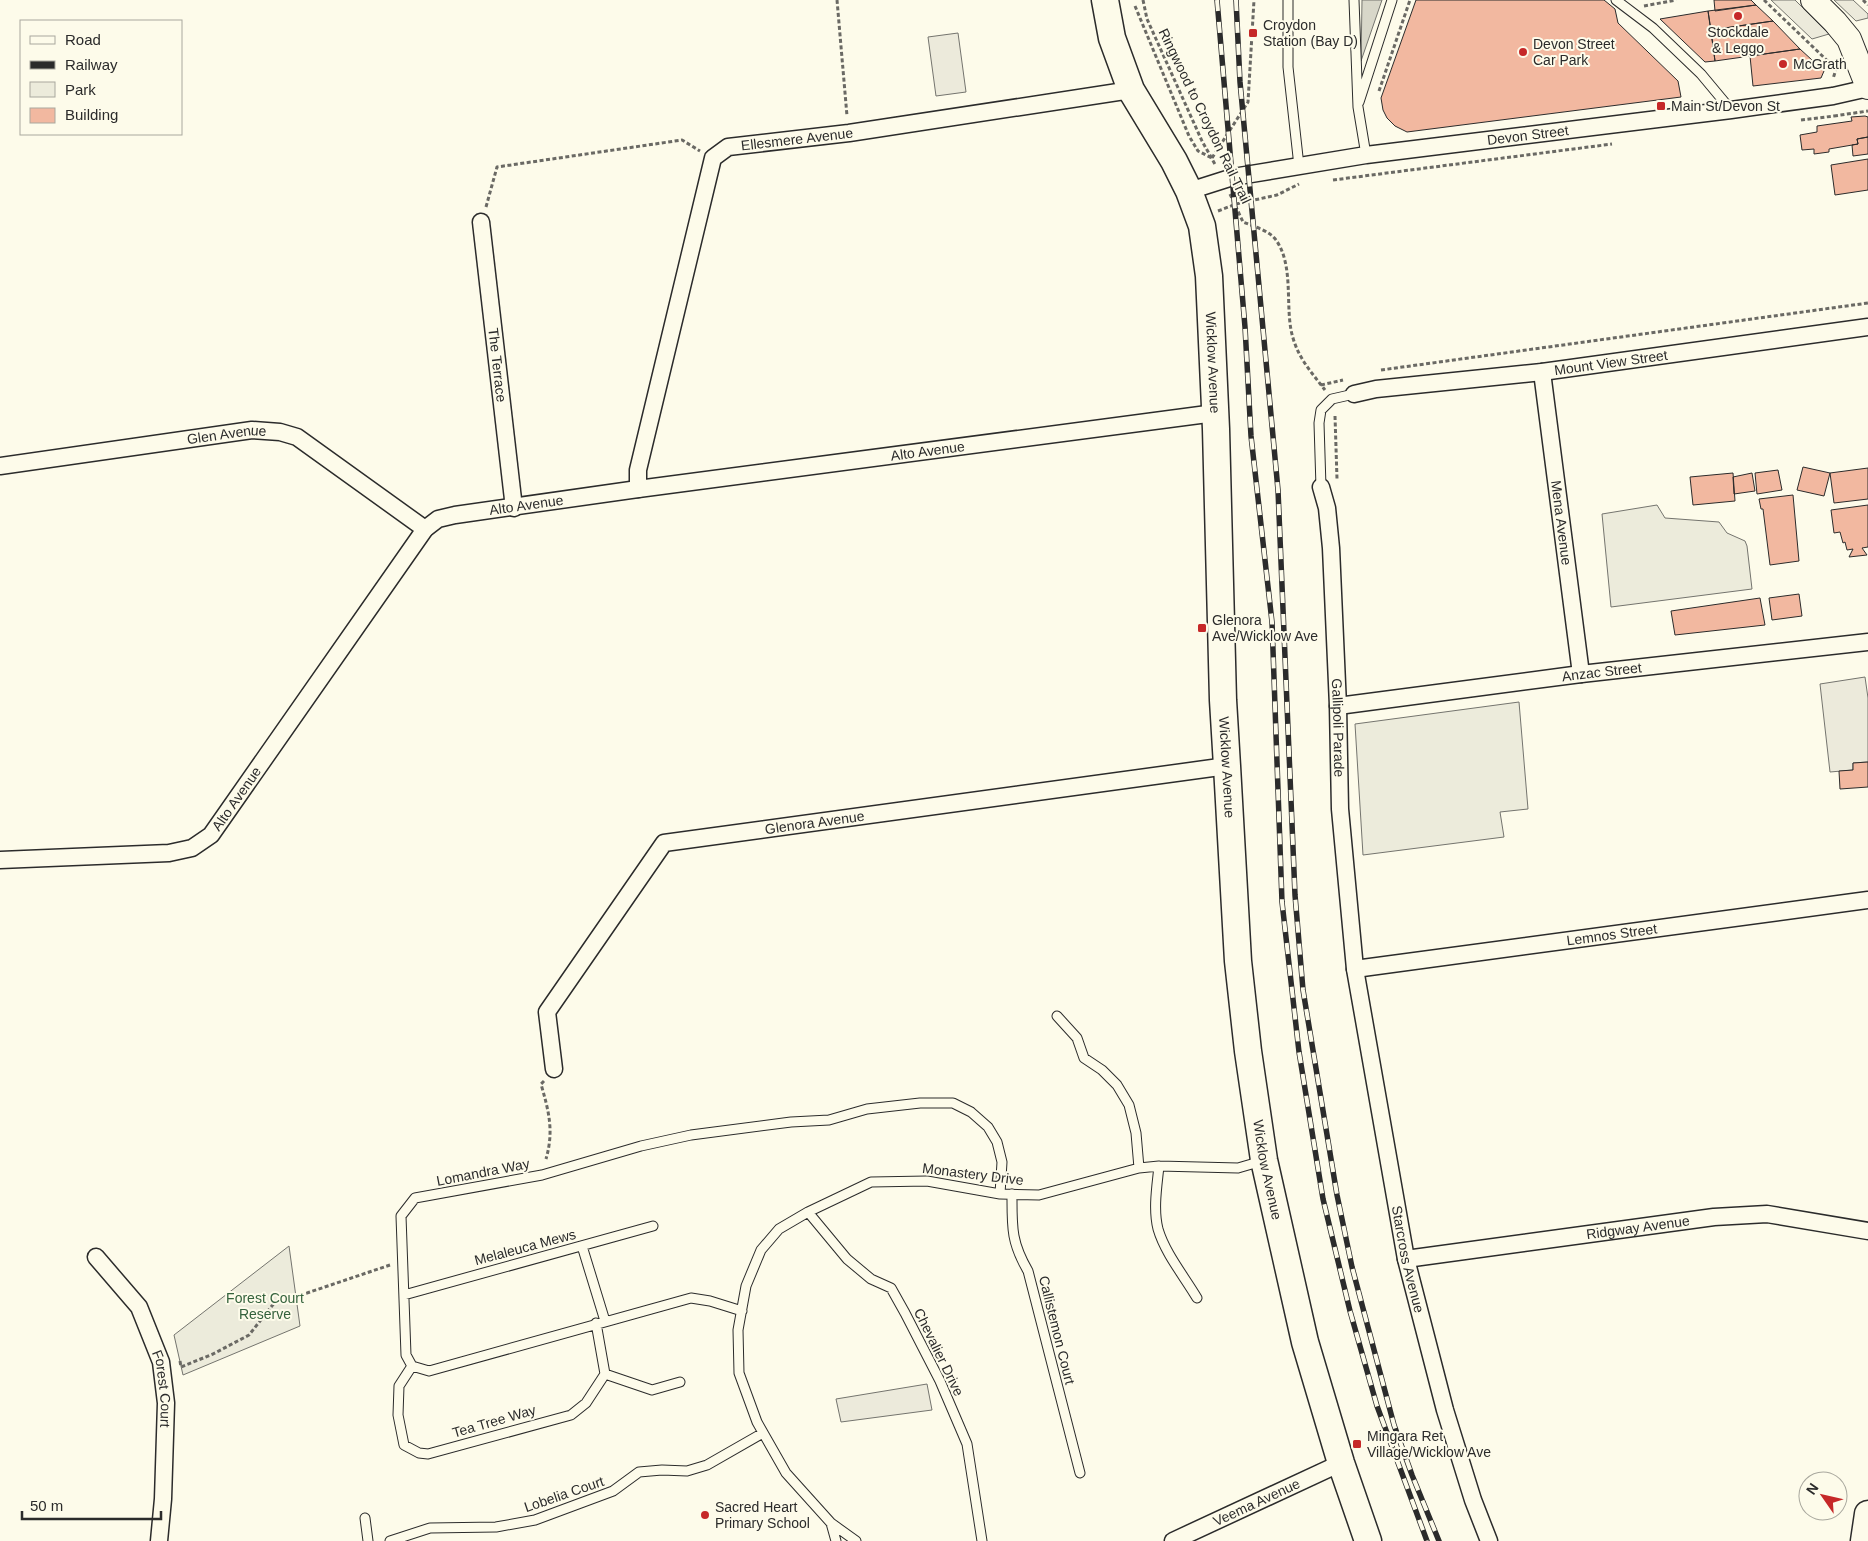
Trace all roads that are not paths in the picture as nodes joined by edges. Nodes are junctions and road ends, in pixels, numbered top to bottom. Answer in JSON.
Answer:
{"nodes":[{"id":1,"x":1105,"y":0,"type":"edge"},
{"id":2,"x":1288,"y":0,"type":"edge"},
{"id":3,"x":1354,"y":0,"type":"edge"},
{"id":4,"x":1392,"y":0,"type":"edge"},
{"id":5,"x":1616,"y":0,"type":"edge"},
{"id":6,"x":1814,"y":0,"type":"edge"},
{"id":7,"x":1868,"y":87,"type":"edge"},
{"id":8,"x":1131,"y":90,"type":"junction"},
{"id":9,"x":1358,"y":106,"type":"junction"},
{"id":10,"x":1731,"y":110,"type":"junction"},
{"id":11,"x":1366,"y":155,"type":"junction"},
{"id":12,"x":1299,"y":166,"type":"junction"},
{"id":13,"x":1189,"y":191,"type":"junction"},
{"id":14,"x":482,"y":222,"type":"road end"},
{"id":15,"x":1868,"y":327,"type":"edge"},
{"id":16,"x":1542,"y":372,"type":"junction"},
{"id":17,"x":1354,"y":394,"type":"joint"},
{"id":18,"x":1215,"y":413,"type":"junction"},
{"id":19,"x":0,"y":466,"type":"edge"},
{"id":20,"x":638,"y":489,"type":"junction"},
{"id":21,"x":1323,"y":494,"type":"joint"},
{"id":22,"x":514,"y":508,"type":"junction"},
{"id":23,"x":425,"y":529,"type":"junction"},
{"id":24,"x":1868,"y":642,"type":"edge"},
{"id":25,"x":1581,"y":674,"type":"junction"},
{"id":26,"x":1338,"y":706,"type":"junction"},
{"id":27,"x":1227,"y":766,"type":"junction"},
{"id":28,"x":0,"y":860,"type":"edge"},
{"id":29,"x":1868,"y":900,"type":"edge"},
{"id":30,"x":1355,"y":969,"type":"junction"},
{"id":31,"x":1057,"y":1016,"type":"dead end"},
{"id":32,"x":554,"y":1069,"type":"road end"},
{"id":33,"x":1264,"y":1160,"type":"junction"},
{"id":34,"x":1158,"y":1166,"type":"junction"},
{"id":35,"x":1139,"y":1168,"type":"junction"},
{"id":36,"x":1000,"y":1194,"type":"junction"},
{"id":37,"x":1012,"y":1194,"type":"junction"},
{"id":38,"x":808,"y":1212,"type":"junction"},
{"id":39,"x":653,"y":1226,"type":"dead end"},
{"id":40,"x":1868,"y":1231,"type":"edge"},
{"id":41,"x":582,"y":1246,"type":"junction"},
{"id":42,"x":96,"y":1257,"type":"dead end"},
{"id":43,"x":1406,"y":1260,"type":"junction"},
{"id":44,"x":404,"y":1295,"type":"junction"},
{"id":45,"x":1197,"y":1298,"type":"dead end"},
{"id":46,"x":742,"y":1311,"type":"junction"},
{"id":47,"x":600,"y":1322,"type":"junction"},
{"id":48,"x":412,"y":1366,"type":"junction"},
{"id":49,"x":605,"y":1374,"type":"junction"},
{"id":50,"x":680,"y":1382,"type":"dead end"},
{"id":51,"x":764,"y":1433,"type":"junction"},
{"id":52,"x":1341,"y":1463,"type":"junction"},
{"id":53,"x":1080,"y":1473,"type":"dead end"},
{"id":54,"x":1868,"y":1514,"type":"edge"},
{"id":55,"x":365,"y":1518,"type":"dead end"},
{"id":56,"x":831,"y":1522,"type":"junction"},
{"id":57,"x":159,"y":1541,"type":"edge"},
{"id":58,"x":368,"y":1541,"type":"edge"},
{"id":59,"x":390,"y":1541,"type":"edge"},
{"id":60,"x":836,"y":1541,"type":"edge"},
{"id":61,"x":856,"y":1541,"type":"edge"},
{"id":62,"x":982,"y":1541,"type":"edge"},
{"id":63,"x":1173,"y":1541,"type":"edge"},
{"id":64,"x":1368,"y":1541,"type":"edge"},
{"id":65,"x":1490,"y":1541,"type":"edge"},
{"id":66,"x":1864,"y":1541,"type":"edge"}],
"edges":[{"from":1,"to":8,"type":"main road","name":"Wicklow Avenue"},
{"from":2,"to":12,"type":"lane"},
{"from":3,"to":9,"type":"lane"},
{"from":4,"to":9,"type":"lane"},
{"from":5,"to":10,"type":"lane"},
{"from":6,"to":7,"type":"street"},
{"from":7,"to":10,"type":"street","name":"Devon Street"},
{"from":8,"to":13,"type":"main road","name":"Wicklow Avenue"},
{"from":8,"to":20,"type":"street","name":"Ellesmere Avenue"},
{"from":9,"to":11,"type":"lane"},
{"from":10,"to":11,"type":"street","name":"Devon Street"},
{"from":11,"to":12,"type":"street","name":"Devon Street"},
{"from":12,"to":13,"type":"street","name":"Devon Street"},
{"from":13,"to":18,"type":"main road","name":"Wicklow Avenue"},
{"from":14,"to":22,"type":"street","name":"The Terrace"},
{"from":15,"to":16,"type":"street","name":"Mount View Street"},
{"from":16,"to":17,"type":"street","name":"Mount View Street"},
{"from":16,"to":25,"type":"street","name":"Mena Avenue"},
{"from":17,"to":21,"type":"lane"},
{"from":18,"to":20,"type":"street","name":"Alto Avenue"},
{"from":18,"to":27,"type":"main road","name":"Wicklow Avenue"},
{"from":19,"to":23,"type":"street","name":"Glen Avenue"},
{"from":20,"to":22,"type":"street","name":"Alto Avenue"},
{"from":21,"to":26,"type":"street","name":"Gallipoli Parade"},
{"from":22,"to":23,"type":"street","name":"Alto Avenue"},
{"from":23,"to":28,"type":"street","name":"Alto Avenue"},
{"from":24,"to":25,"type":"street","name":"Anzac Street"},
{"from":25,"to":26,"type":"street","name":"Anzac Street"},
{"from":26,"to":30,"type":"street","name":"Gallipoli Parade"},
{"from":27,"to":32,"type":"street","name":"Glenora Avenue"},
{"from":27,"to":33,"type":"main road","name":"Wicklow Avenue"},
{"from":29,"to":30,"type":"street","name":"Lemnos Street"},
{"from":30,"to":43,"type":"street","name":"Starcross Avenue"},
{"from":31,"to":35,"type":"lane"},
{"from":33,"to":34,"type":"lane","name":"Monastery Drive"},
{"from":33,"to":52,"type":"main road","name":"Wicklow Avenue"},
{"from":34,"to":35,"type":"lane","name":"Monastery Drive"},
{"from":34,"to":45,"type":"lane"},
{"from":35,"to":37,"type":"lane","name":"Monastery Drive"},
{"from":36,"to":37,"type":"lane","name":"Monastery Drive"},
{"from":36,"to":38,"type":"lane","name":"Monastery Drive"},
{"from":36,"to":44,"type":"lane","name":"Lomandra Way"},
{"from":37,"to":53,"type":"lane","name":"Callistemon Court"},
{"from":38,"to":46,"type":"lane","name":"Monastery Drive"},
{"from":38,"to":62,"type":"lane","name":"Chevalier Drive"},
{"from":39,"to":41,"type":"lane","name":"Melaleuca Mews"},
{"from":40,"to":43,"type":"street","name":"Ridgway Avenue"},
{"from":41,"to":44,"type":"lane","name":"Melaleuca Mews"},
{"from":41,"to":47,"type":"lane"},
{"from":42,"to":57,"type":"street","name":"Forest Court"},
{"from":43,"to":65,"type":"street","name":"Starcross Avenue"},
{"from":44,"to":48,"type":"lane","name":"Lomandra Way"},
{"from":46,"to":47,"type":"lane"},
{"from":46,"to":51,"type":"lane","name":"Monastery Drive"},
{"from":47,"to":48,"type":"lane"},
{"from":47,"to":49,"type":"lane"},
{"from":48,"to":49,"type":"lane","name":"Tea Tree Way"},
{"from":49,"to":50,"type":"lane"},
{"from":51,"to":56,"type":"lane","name":"Monastery Drive"},
{"from":51,"to":59,"type":"lane","name":"Lobelia Court"},
{"from":52,"to":63,"type":"street","name":"Veema Avenue"},
{"from":52,"to":64,"type":"main road","name":"Wicklow Avenue"},
{"from":54,"to":66,"type":"main road"},
{"from":55,"to":58,"type":"lane"},
{"from":56,"to":60,"type":"lane"},
{"from":56,"to":61,"type":"lane","name":"Monastery Drive"}]}
